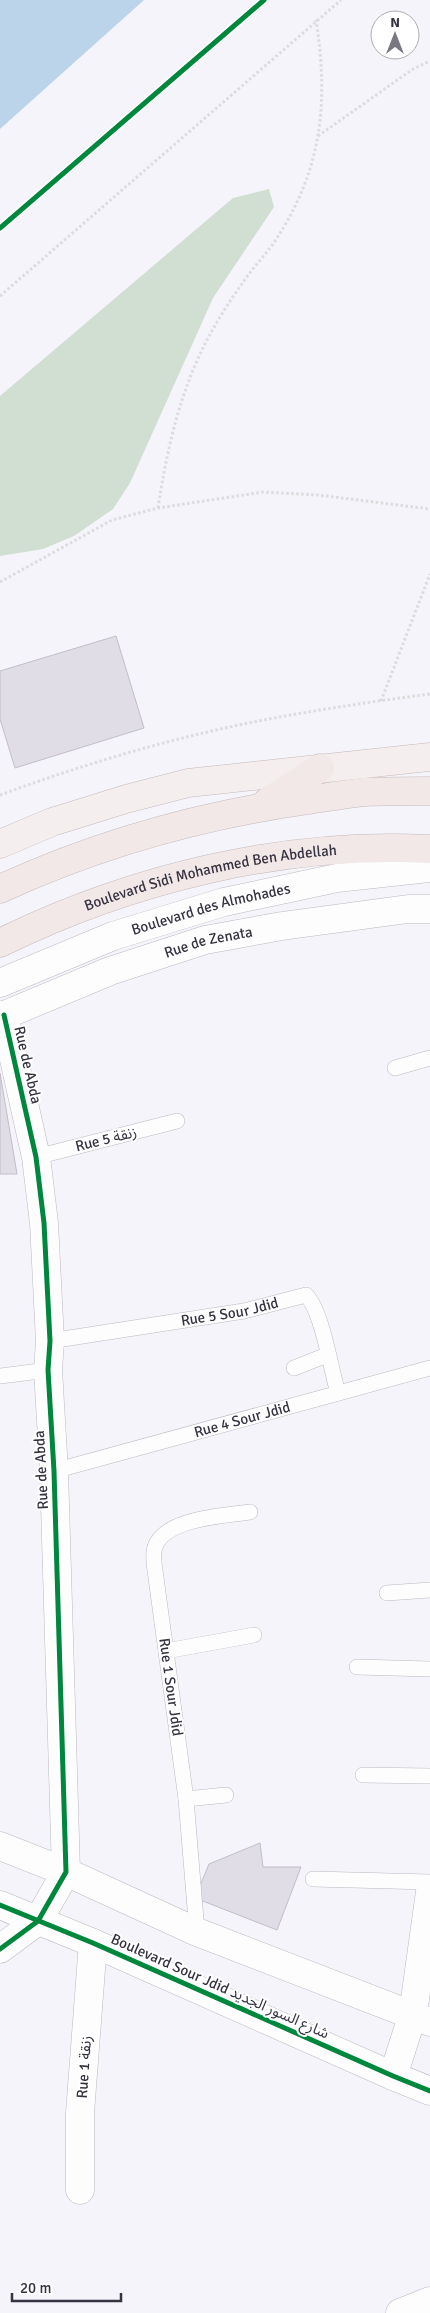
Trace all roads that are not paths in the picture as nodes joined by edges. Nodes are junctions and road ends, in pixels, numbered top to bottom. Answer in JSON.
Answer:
{"nodes":[{"id":1,"x":430,"y":757,"type":"edge"},
{"id":2,"x":320,"y":768,"type":"junction"},
{"id":3,"x":430,"y":791,"type":"edge"},
{"id":4,"x":260,"y":807,"type":"junction"},
{"id":5,"x":0,"y":844,"type":"edge"},
{"id":6,"x":430,"y":849,"type":"edge"},
{"id":7,"x":430,"y":868,"type":"edge"},
{"id":8,"x":0,"y":889,"type":"edge"},
{"id":9,"x":430,"y":908,"type":"edge"},
{"id":10,"x":0,"y":943,"type":"edge"},
{"id":11,"x":0,"y":983,"type":"edge"},
{"id":12,"x":2,"y":1016,"type":"edge"},
{"id":13,"x":430,"y":1058,"type":"edge"},
{"id":14,"x":394,"y":1068,"type":"dead end"},
{"id":15,"x":177,"y":1121,"type":"dead end"},
{"id":16,"x":36,"y":1157,"type":"junction"},
{"id":17,"x":50,"y":1341,"type":"junction"},
{"id":18,"x":328,"y":1355,"type":"junction"},
{"id":19,"x":294,"y":1368,"type":"dead end"},
{"id":20,"x":430,"y":1368,"type":"edge"},
{"id":21,"x":48,"y":1370,"type":"junction"},
{"id":22,"x":0,"y":1376,"type":"edge"},
{"id":23,"x":338,"y":1393,"type":"junction"},
{"id":24,"x":54,"y":1471,"type":"junction"},
{"id":25,"x":250,"y":1512,"type":"dead end"},
{"id":26,"x":430,"y":1590,"type":"edge"},
{"id":27,"x":387,"y":1593,"type":"dead end"},
{"id":28,"x":254,"y":1635,"type":"dead end"},
{"id":29,"x":166,"y":1651,"type":"junction"},
{"id":30,"x":357,"y":1667,"type":"dead end"},
{"id":31,"x":430,"y":1669,"type":"edge"},
{"id":32,"x":363,"y":1775,"type":"dead end"},
{"id":33,"x":430,"y":1776,"type":"edge"},
{"id":34,"x":226,"y":1795,"type":"dead end"},
{"id":35,"x":186,"y":1799,"type":"junction"},
{"id":36,"x":0,"y":1846,"type":"edge"},
{"id":37,"x":66,"y":1872,"type":"junction"},
{"id":38,"x":313,"y":1879,"type":"dead end"},
{"id":39,"x":430,"y":1882,"type":"edge"},
{"id":40,"x":430,"y":1892,"type":"edge"},
{"id":41,"x":0,"y":1905,"type":"edge"},
{"id":42,"x":38,"y":1922,"type":"junction"},
{"id":43,"x":197,"y":1932,"type":"junction"},
{"id":44,"x":93,"y":1943,"type":"junction"},
{"id":45,"x":0,"y":1949,"type":"edge"},
{"id":46,"x":422,"y":2018,"type":"edge"},
{"id":47,"x":393,"y":2076,"type":"junction"},
{"id":48,"x":430,"y":2090,"type":"edge"},
{"id":49,"x":80,"y":2190,"type":"dead end"},
{"id":50,"x":430,"y":2301,"type":"edge"},
{"id":51,"x":400,"y":2313,"type":"edge"}],
"edges":[{"from":1,"to":2,"type":"main road"},
{"from":2,"to":4,"type":"highway"},
{"from":2,"to":5,"type":"main road"},
{"from":3,"to":4,"type":"highway"},
{"from":4,"to":8,"type":"highway"},
{"from":6,"to":10,"type":"highway","name":"Boulevard Sidi Mohammed Ben Abdellah"},
{"from":7,"to":11,"type":"street","name":"Boulevard des Almohades"},
{"from":9,"to":12,"type":"street","name":"Rue de Zenata"},
{"from":12,"to":16,"type":"street","name":"Rue de Abda"},
{"from":13,"to":14,"type":"lane"},
{"from":15,"to":16,"type":"lane","name":"Rue 5 زنقة"},
{"from":16,"to":17,"type":"street","name":"Rue de Abda"},
{"from":17,"to":18,"type":"lane","name":"Rue 5 Sour Jdid"},
{"from":17,"to":21,"type":"street","name":"Rue de Abda"},
{"from":18,"to":19,"type":"lane"},
{"from":18,"to":23,"type":"lane","name":"Rue 5 Sour Jdid"},
{"from":20,"to":23,"type":"lane","name":"Rue 4 Sour Jdid"},
{"from":21,"to":22,"type":"lane"},
{"from":21,"to":24,"type":"street","name":"Rue de Abda"},
{"from":23,"to":24,"type":"lane","name":"Rue 4 Sour Jdid"},
{"from":24,"to":37,"type":"street","name":"Rue de Abda"},
{"from":25,"to":29,"type":"lane","name":"Rue 1 Sour Jdid"},
{"from":26,"to":27,"type":"lane"},
{"from":28,"to":29,"type":"lane"},
{"from":29,"to":35,"type":"lane","name":"Rue 1 Sour Jdid"},
{"from":30,"to":31,"type":"lane"},
{"from":32,"to":33,"type":"lane"},
{"from":34,"to":35,"type":"lane"},
{"from":35,"to":43,"type":"lane","name":"Rue 1 Sour Jdid"},
{"from":36,"to":37,"type":"street"},
{"from":37,"to":42,"type":"street"},
{"from":37,"to":43,"type":"street"},
{"from":38,"to":39,"type":"lane"},
{"from":40,"to":46,"type":"street"},
{"from":41,"to":42,"type":"street","name":"Boulevard Sour Jdid شارع السور الجديد"},
{"from":42,"to":44,"type":"street","name":"Boulevard Sour Jdid شارع السور الجديد"},
{"from":42,"to":45,"type":"street"},
{"from":43,"to":46,"type":"street"},
{"from":44,"to":47,"type":"street","name":"Boulevard Sour Jdid شارع السور الجديد"},
{"from":44,"to":49,"type":"street","name":"Rue 1 زنقة"},
{"from":46,"to":47,"type":"street"},
{"from":47,"to":48,"type":"street","name":"Boulevard Sour Jdid شارع السور الجديد"},
{"from":50,"to":51,"type":"street"}]}
